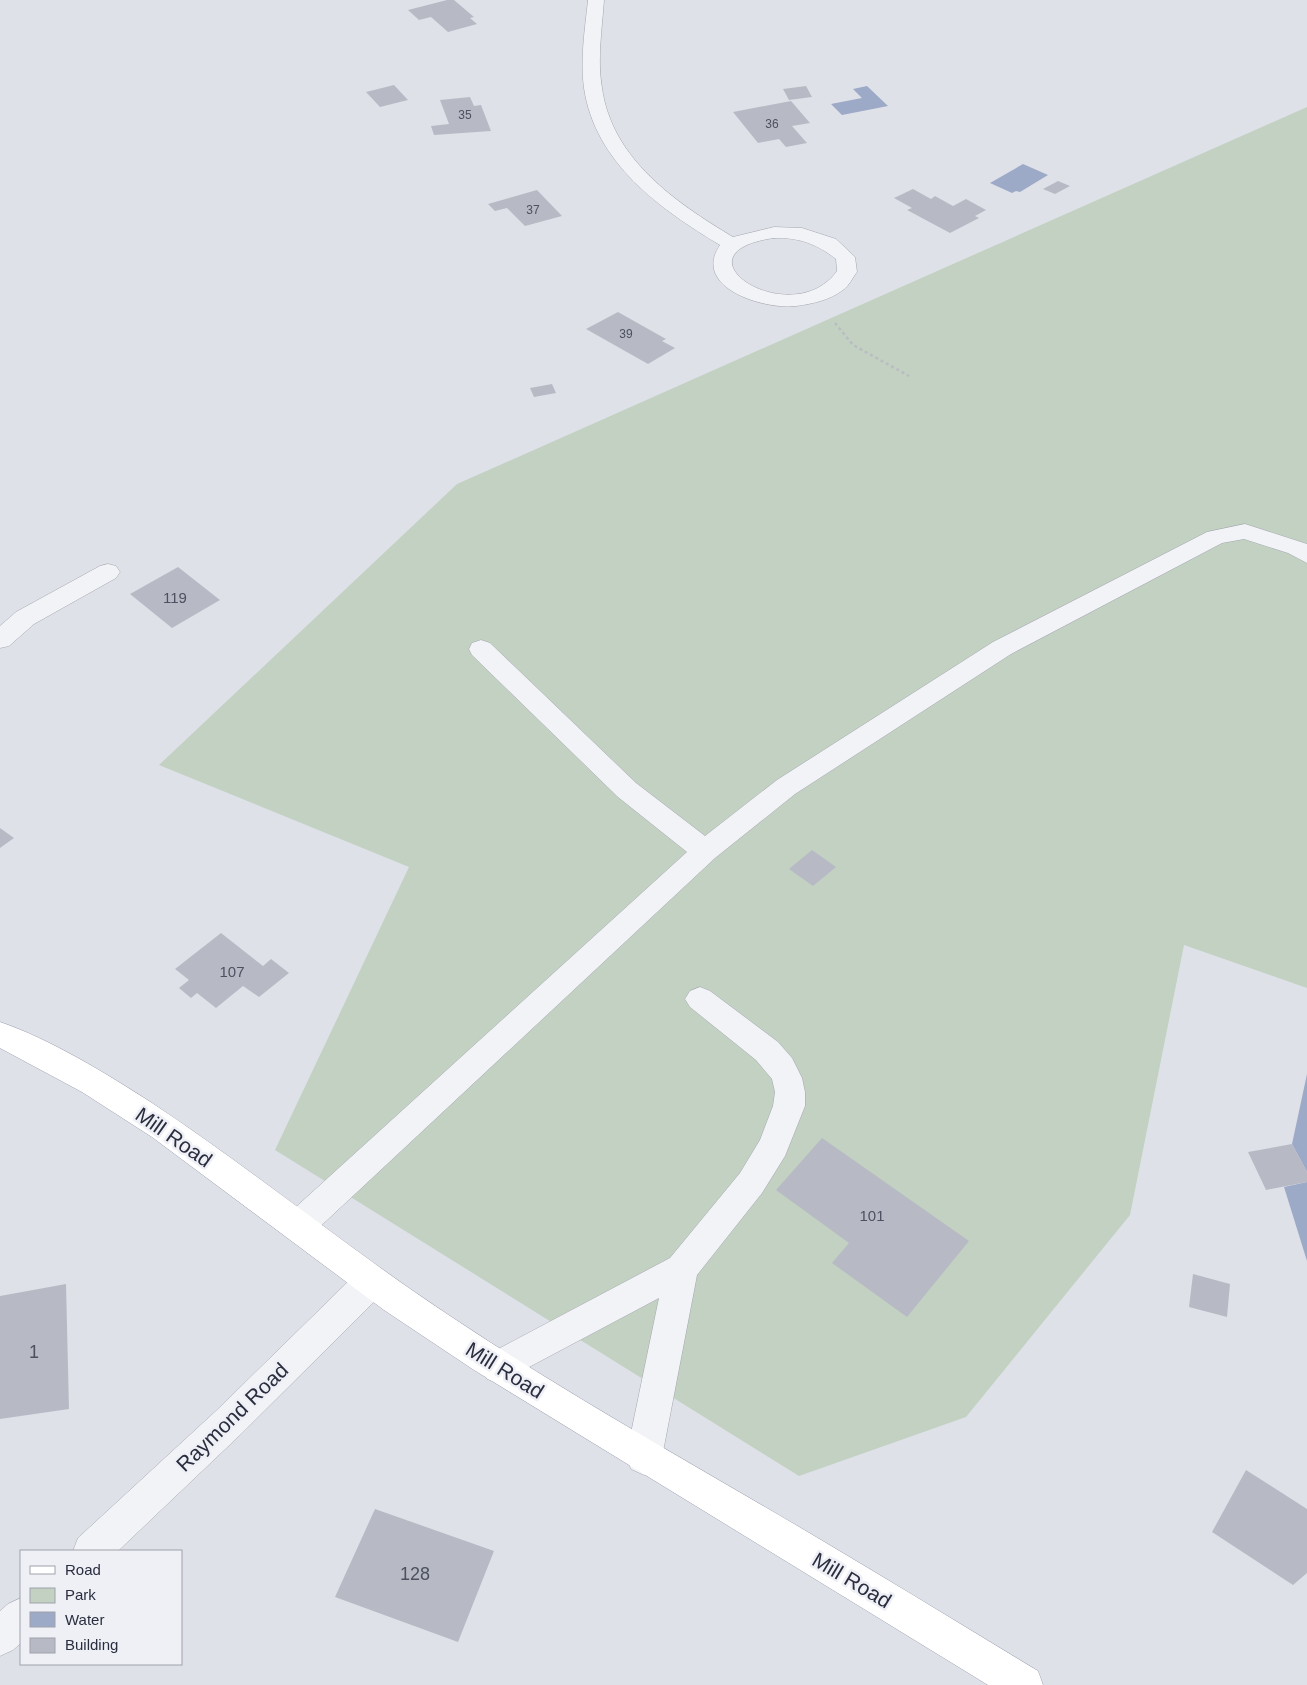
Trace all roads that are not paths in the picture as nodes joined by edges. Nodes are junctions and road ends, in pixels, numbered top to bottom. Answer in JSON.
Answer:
{"nodes":[{"id":1,"x":596,"y":0,"type":"edge"},
{"id":2,"x":733,"y":245,"type":"junction"},
{"id":3,"x":1307,"y":555,"type":"edge"},
{"id":4,"x":108,"y":572,"type":"dead end"},
{"id":5,"x":0,"y":640,"type":"edge"},
{"id":6,"x":481,"y":649,"type":"dead end"},
{"id":7,"x":705,"y":851,"type":"junction"},
{"id":8,"x":700,"y":999,"type":"dead end"},
{"id":9,"x":0,"y":1034,"type":"edge"},
{"id":10,"x":298,"y":1226,"type":"junction"},
{"id":11,"x":682,"y":1269,"type":"junction"},
{"id":12,"x":371,"y":1282,"type":"junction"},
{"id":13,"x":499,"y":1367,"type":"junction"},
{"id":14,"x":644,"y":1458,"type":"junction"},
{"id":15,"x":92,"y":1550,"type":"edge"},
{"id":16,"x":20,"y":1618,"type":"edge"},
{"id":17,"x":0,"y":1637,"type":"edge"},
{"id":18,"x":1024,"y":1685,"type":"edge"}],
"edges":[{"from":1,"to":2,"type":"street"},
{"from":2,"to":2,"type":"street"},
{"from":3,"to":7,"type":"street"},
{"from":4,"to":5,"type":"street"},
{"from":6,"to":7,"type":"street"},
{"from":7,"to":10,"type":"street"},
{"from":8,"to":11,"type":"street"},
{"from":9,"to":10,"type":"main road","name":"Mill Road"},
{"from":10,"to":12,"type":"main road","name":"Mill Road"},
{"from":11,"to":13,"type":"street"},
{"from":11,"to":14,"type":"street"},
{"from":12,"to":13,"type":"main road","name":"Mill Road"},
{"from":12,"to":15,"type":"street","name":"Raymond Road"},
{"from":13,"to":14,"type":"main road","name":"Mill Road"},
{"from":14,"to":18,"type":"main road","name":"Mill Road"},
{"from":16,"to":17,"type":"street"}]}
